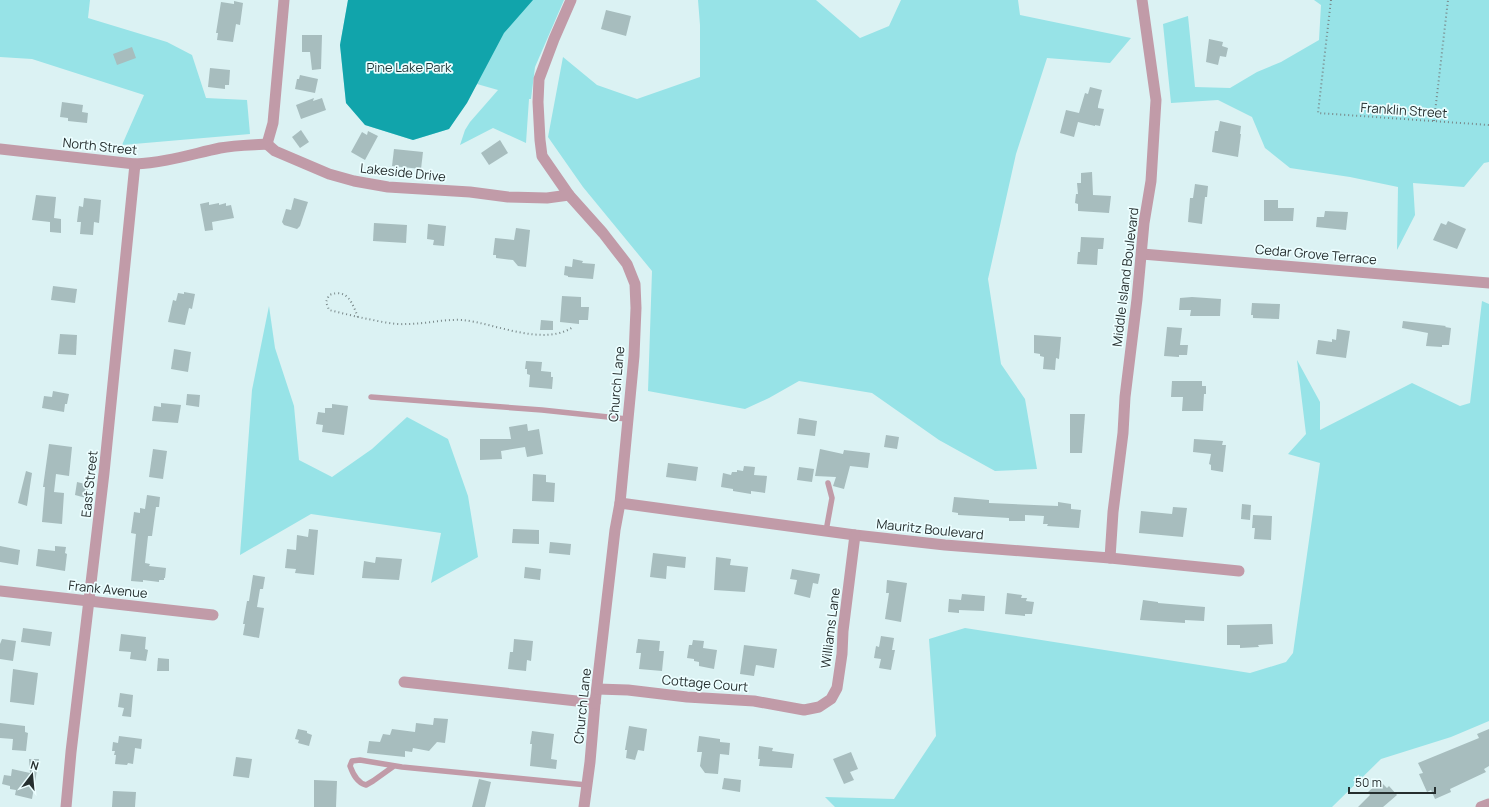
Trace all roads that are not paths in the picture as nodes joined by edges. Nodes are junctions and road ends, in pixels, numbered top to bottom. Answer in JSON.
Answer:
{"nodes":[{"id":1,"x":284,"y":0,"type":"edge"},
{"id":2,"x":571,"y":0,"type":"edge"},
{"id":3,"x":1142,"y":0,"type":"edge"},
{"id":4,"x":267,"y":144,"type":"junction"},
{"id":5,"x":0,"y":149,"type":"edge"},
{"id":6,"x":135,"y":164,"type":"junction"},
{"id":7,"x":569,"y":195,"type":"junction"},
{"id":8,"x":1142,"y":254,"type":"junction"},
{"id":9,"x":1489,"y":283,"type":"edge"},
{"id":10,"x":372,"y":397,"type":"dead end"},
{"id":11,"x":627,"y":419,"type":"junction"},
{"id":12,"x":828,"y":482,"type":"dead end"},
{"id":13,"x":620,"y":503,"type":"junction"},
{"id":14,"x":826,"y":531,"type":"junction"},
{"id":15,"x":855,"y":536,"type":"junction"},
{"id":16,"x":1110,"y":558,"type":"junction"},
{"id":17,"x":1239,"y":571,"type":"dead end"},
{"id":18,"x":0,"y":591,"type":"edge"},
{"id":19,"x":90,"y":601,"type":"junction"},
{"id":20,"x":213,"y":615,"type":"dead end"},
{"id":21,"x":404,"y":682,"type":"dead end"},
{"id":22,"x":597,"y":689,"type":"junction"},
{"id":23,"x":595,"y":703,"type":"junction"},
{"id":24,"x":810,"y":709,"type":"joint"},
{"id":25,"x":394,"y":766,"type":"junction"},
{"id":26,"x":587,"y":785,"type":"junction"},
{"id":27,"x":1489,"y":804,"type":"edge"},
{"id":28,"x":66,"y":807,"type":"edge"},
{"id":29,"x":584,"y":807,"type":"edge"},
{"id":30,"x":1480,"y":807,"type":"edge"}],
"edges":[{"from":1,"to":4,"type":"street"},
{"from":2,"to":7,"type":"street","name":"Church Lane"},
{"from":3,"to":8,"type":"street","name":"Middle Island Boulevard"},
{"from":4,"to":6,"type":"street","name":"North Street"},
{"from":4,"to":7,"type":"street","name":"Lakeside Drive"},
{"from":5,"to":6,"type":"street","name":"North Street"},
{"from":6,"to":19,"type":"street","name":"East Street"},
{"from":7,"to":11,"type":"street","name":"Church Lane"},
{"from":8,"to":9,"type":"street","name":"Cedar Grove Terrace"},
{"from":8,"to":16,"type":"street","name":"Middle Island Boulevard"},
{"from":10,"to":11,"type":"lane"},
{"from":11,"to":13,"type":"street","name":"Church Lane"},
{"from":12,"to":14,"type":"lane"},
{"from":13,"to":14,"type":"street","name":"Mauritz Boulevard"},
{"from":13,"to":22,"type":"street","name":"Church Lane"},
{"from":14,"to":15,"type":"street","name":"Mauritz Boulevard"},
{"from":15,"to":16,"type":"street","name":"Mauritz Boulevard"},
{"from":15,"to":24,"type":"street","name":"Williams Lane"},
{"from":16,"to":17,"type":"street","name":"Mauritz Boulevard"},
{"from":18,"to":19,"type":"street","name":"Frank Avenue"},
{"from":19,"to":20,"type":"street","name":"Frank Avenue"},
{"from":19,"to":28,"type":"street","name":"East Street"},
{"from":21,"to":23,"type":"street"},
{"from":22,"to":23,"type":"street","name":"Church Lane"},
{"from":22,"to":24,"type":"street","name":"Cottage Court"},
{"from":23,"to":26,"type":"street","name":"Church Lane"},
{"from":25,"to":25,"type":"lane"},
{"from":25,"to":26,"type":"lane"},
{"from":26,"to":29,"type":"street","name":"Church Lane"},
{"from":27,"to":30,"type":"street"}]}
